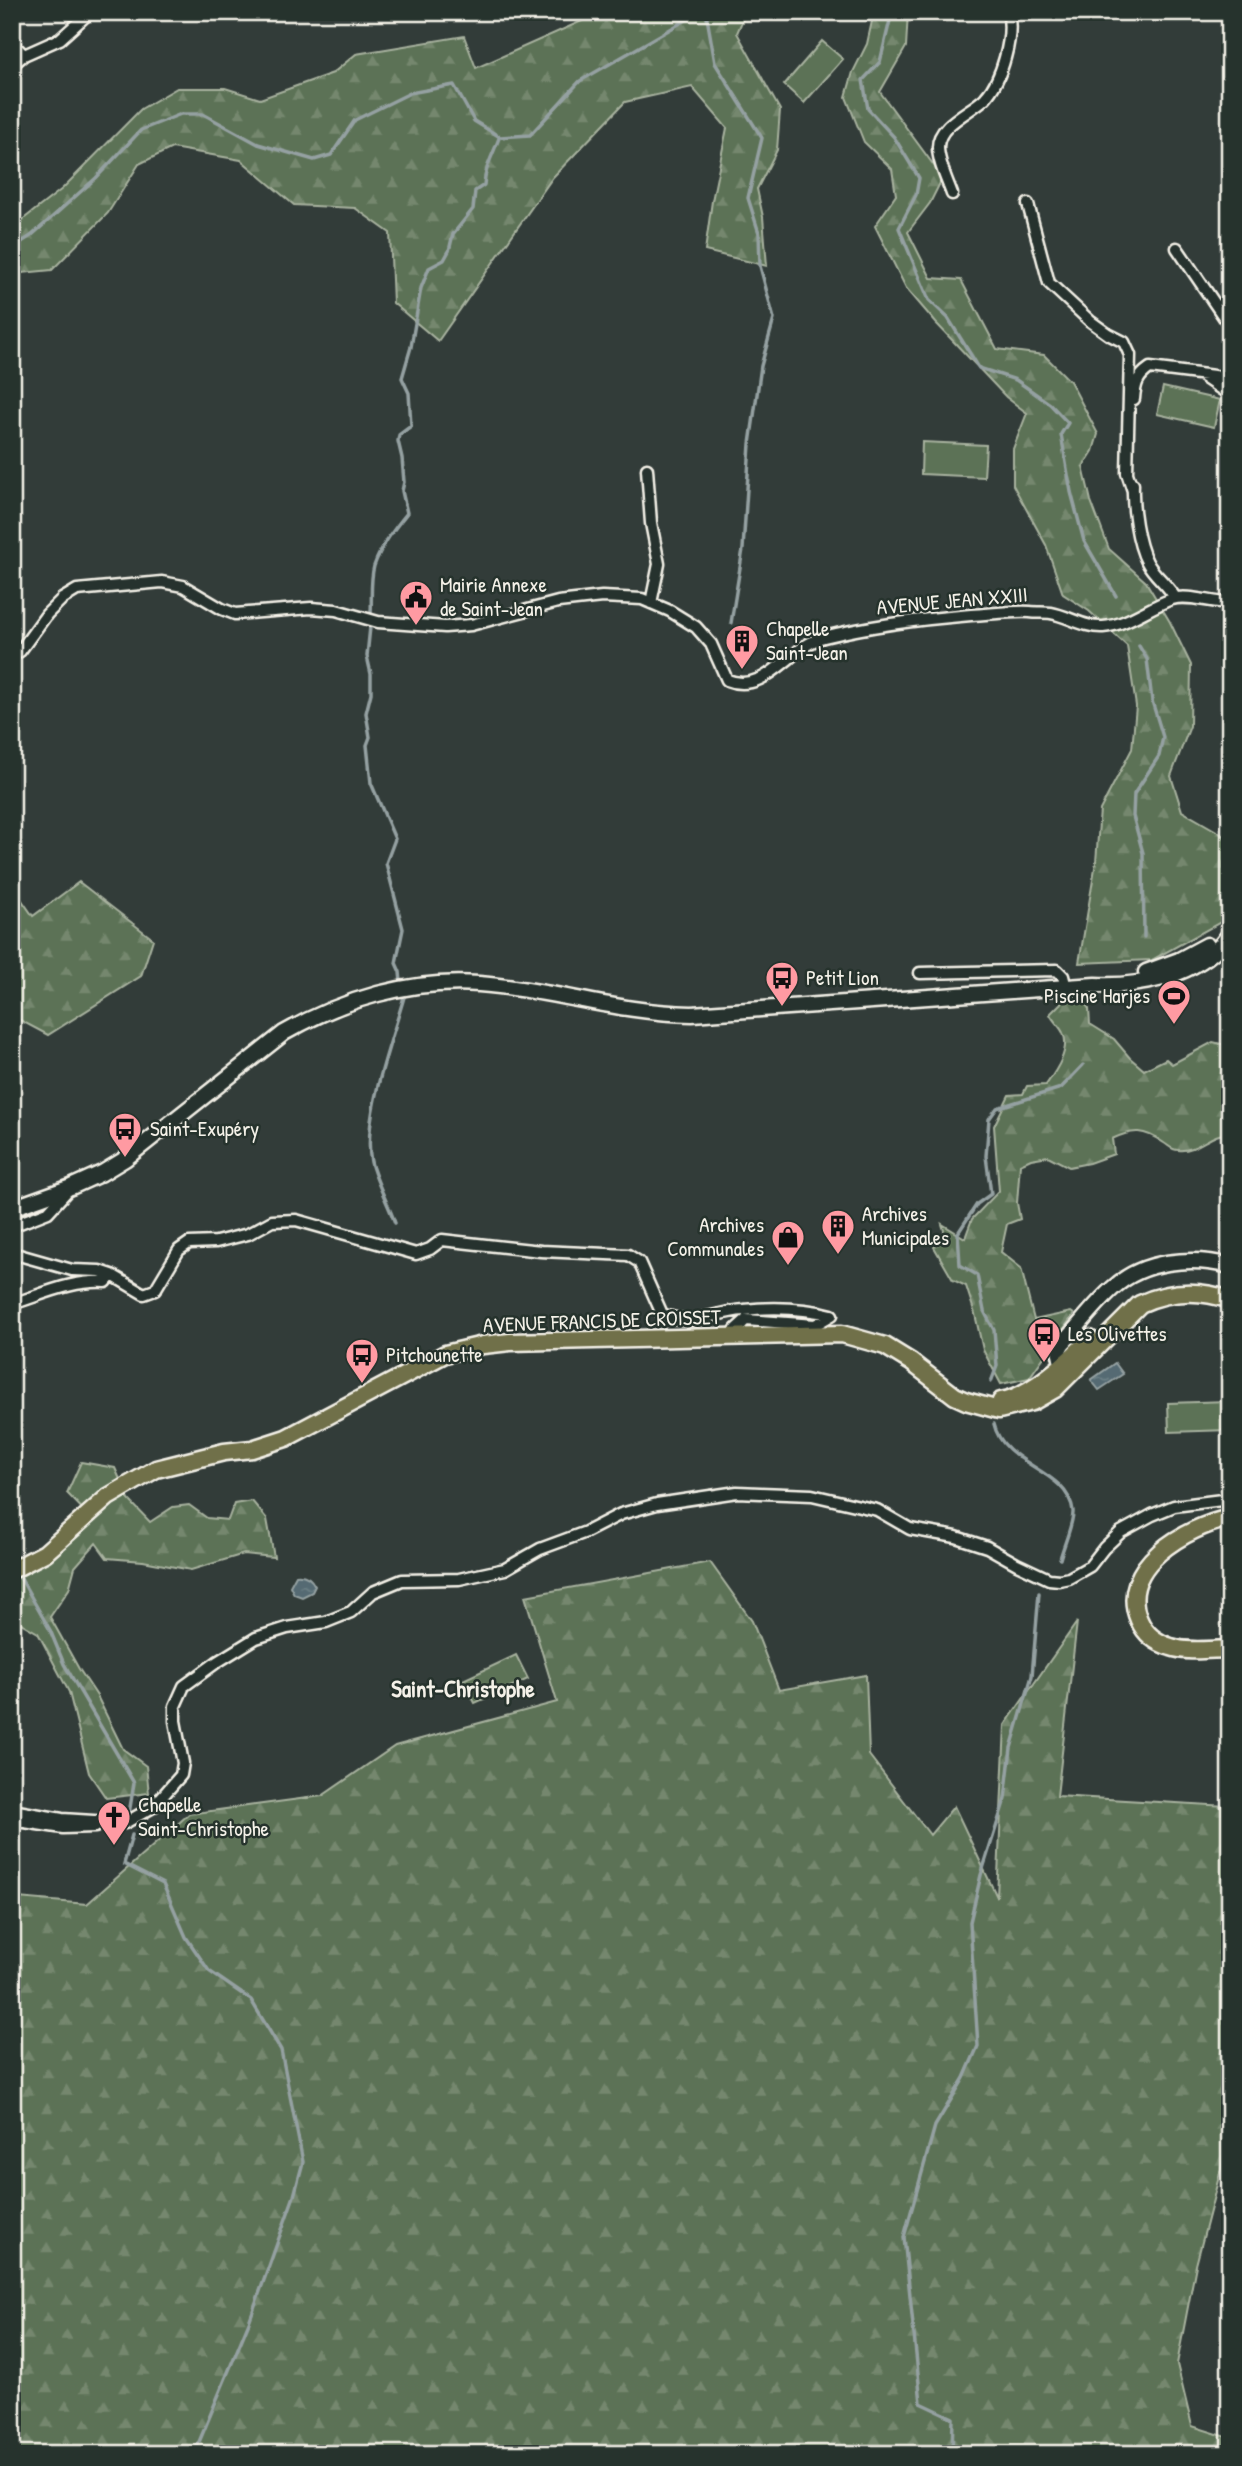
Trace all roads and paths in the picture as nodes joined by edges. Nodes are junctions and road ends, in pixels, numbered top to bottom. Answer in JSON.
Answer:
{"nodes":[{"id":1,"x":90,"y":12,"type":"edge"},
{"id":2,"x":1008,"y":12,"type":"edge"},
{"id":3,"x":12,"y":43,"type":"edge"},
{"id":4,"x":24,"y":55,"type":"junction"},
{"id":5,"x":12,"y":65,"type":"edge"},
{"id":6,"x":951,"y":194,"type":"dead end"},
{"id":7,"x":1028,"y":204,"type":"dead end"},
{"id":8,"x":1177,"y":248,"type":"dead end"},
{"id":9,"x":1230,"y":326,"type":"edge"},
{"id":10,"x":1201,"y":376,"type":"junction"},
{"id":11,"x":1230,"y":378,"type":"edge"},
{"id":12,"x":1230,"y":395,"type":"edge"},
{"id":13,"x":647,"y":470,"type":"dead end"},
{"id":14,"x":1133,"y":491,"type":"junction"},
{"id":15,"x":1175,"y":598,"type":"junction"},
{"id":16,"x":651,"y":603,"type":"junction"},
{"id":17,"x":1230,"y":603,"type":"edge"},
{"id":18,"x":12,"y":656,"type":"edge"},
{"id":19,"x":1228,"y":935,"type":"edge"},
{"id":20,"x":920,"y":973,"type":"dead end"},
{"id":21,"x":1066,"y":988,"type":"junction"},
{"id":22,"x":71,"y":1186,"type":"junction"},
{"id":23,"x":12,"y":1208,"type":"edge"},
{"id":24,"x":12,"y":1226,"type":"edge"},
{"id":25,"x":12,"y":1253,"type":"edge"},
{"id":26,"x":1230,"y":1266,"type":"edge"},
{"id":27,"x":112,"y":1275,"type":"junction"},
{"id":28,"x":1230,"y":1290,"type":"edge"},
{"id":29,"x":1230,"y":1300,"type":"edge"},
{"id":30,"x":12,"y":1304,"type":"edge"},
{"id":31,"x":735,"y":1337,"type":"junction"},
{"id":32,"x":1065,"y":1370,"type":"junction"},
{"id":33,"x":981,"y":1406,"type":"junction"},
{"id":34,"x":1230,"y":1499,"type":"edge"},
{"id":35,"x":1230,"y":1518,"type":"edge"},
{"id":36,"x":12,"y":1570,"type":"edge"},
{"id":37,"x":1230,"y":1649,"type":"edge"},
{"id":38,"x":12,"y":1810,"type":"edge"},
{"id":39,"x":12,"y":1822,"type":"edge"},
{"id":40,"x":116,"y":1824,"type":"junction"}],
"edges":[{"from":1,"to":4,"type":"street"},
{"from":2,"to":6,"type":"street"},
{"from":3,"to":4,"type":"street"},
{"from":4,"to":5,"type":"street"},
{"from":7,"to":14,"type":"street"},
{"from":8,"to":9,"type":"street"},
{"from":10,"to":11,"type":"street"},
{"from":10,"to":12,"type":"street"},
{"from":10,"to":14,"type":"street"},
{"from":13,"to":16,"type":"street"},
{"from":14,"to":15,"type":"street"},
{"from":15,"to":16,"type":"street","name":"AVENUE JEAN XXIII"},
{"from":15,"to":17,"type":"street","name":"AVENUE JEAN XXIII"},
{"from":16,"to":18,"type":"street"},
{"from":19,"to":21,"type":"main road"},
{"from":20,"to":21,"type":"street"},
{"from":21,"to":22,"type":"main road"},
{"from":22,"to":23,"type":"main road"},
{"from":22,"to":24,"type":"street"},
{"from":25,"to":27,"type":"street"},
{"from":26,"to":32,"type":"main road"},
{"from":27,"to":30,"type":"street"},
{"from":27,"to":31,"type":"street"},
{"from":28,"to":32,"type":"main road"},
{"from":29,"to":32,"type":"main road"},
{"from":31,"to":33,"type":"main road","name":"AVENUE FRANCIS DE CROISSET"},
{"from":31,"to":36,"type":"main road","name":"AVENUE FRANCIS DE CROISSET"},
{"from":32,"to":33,"type":"main road"},
{"from":32,"to":33,"type":"main road","name":"AVENUE FRANCIS DE CROISSET"},
{"from":34,"to":40,"type":"street"},
{"from":35,"to":37,"type":"main road"},
{"from":38,"to":40,"type":"street"},
{"from":39,"to":40,"type":"street"}]}
